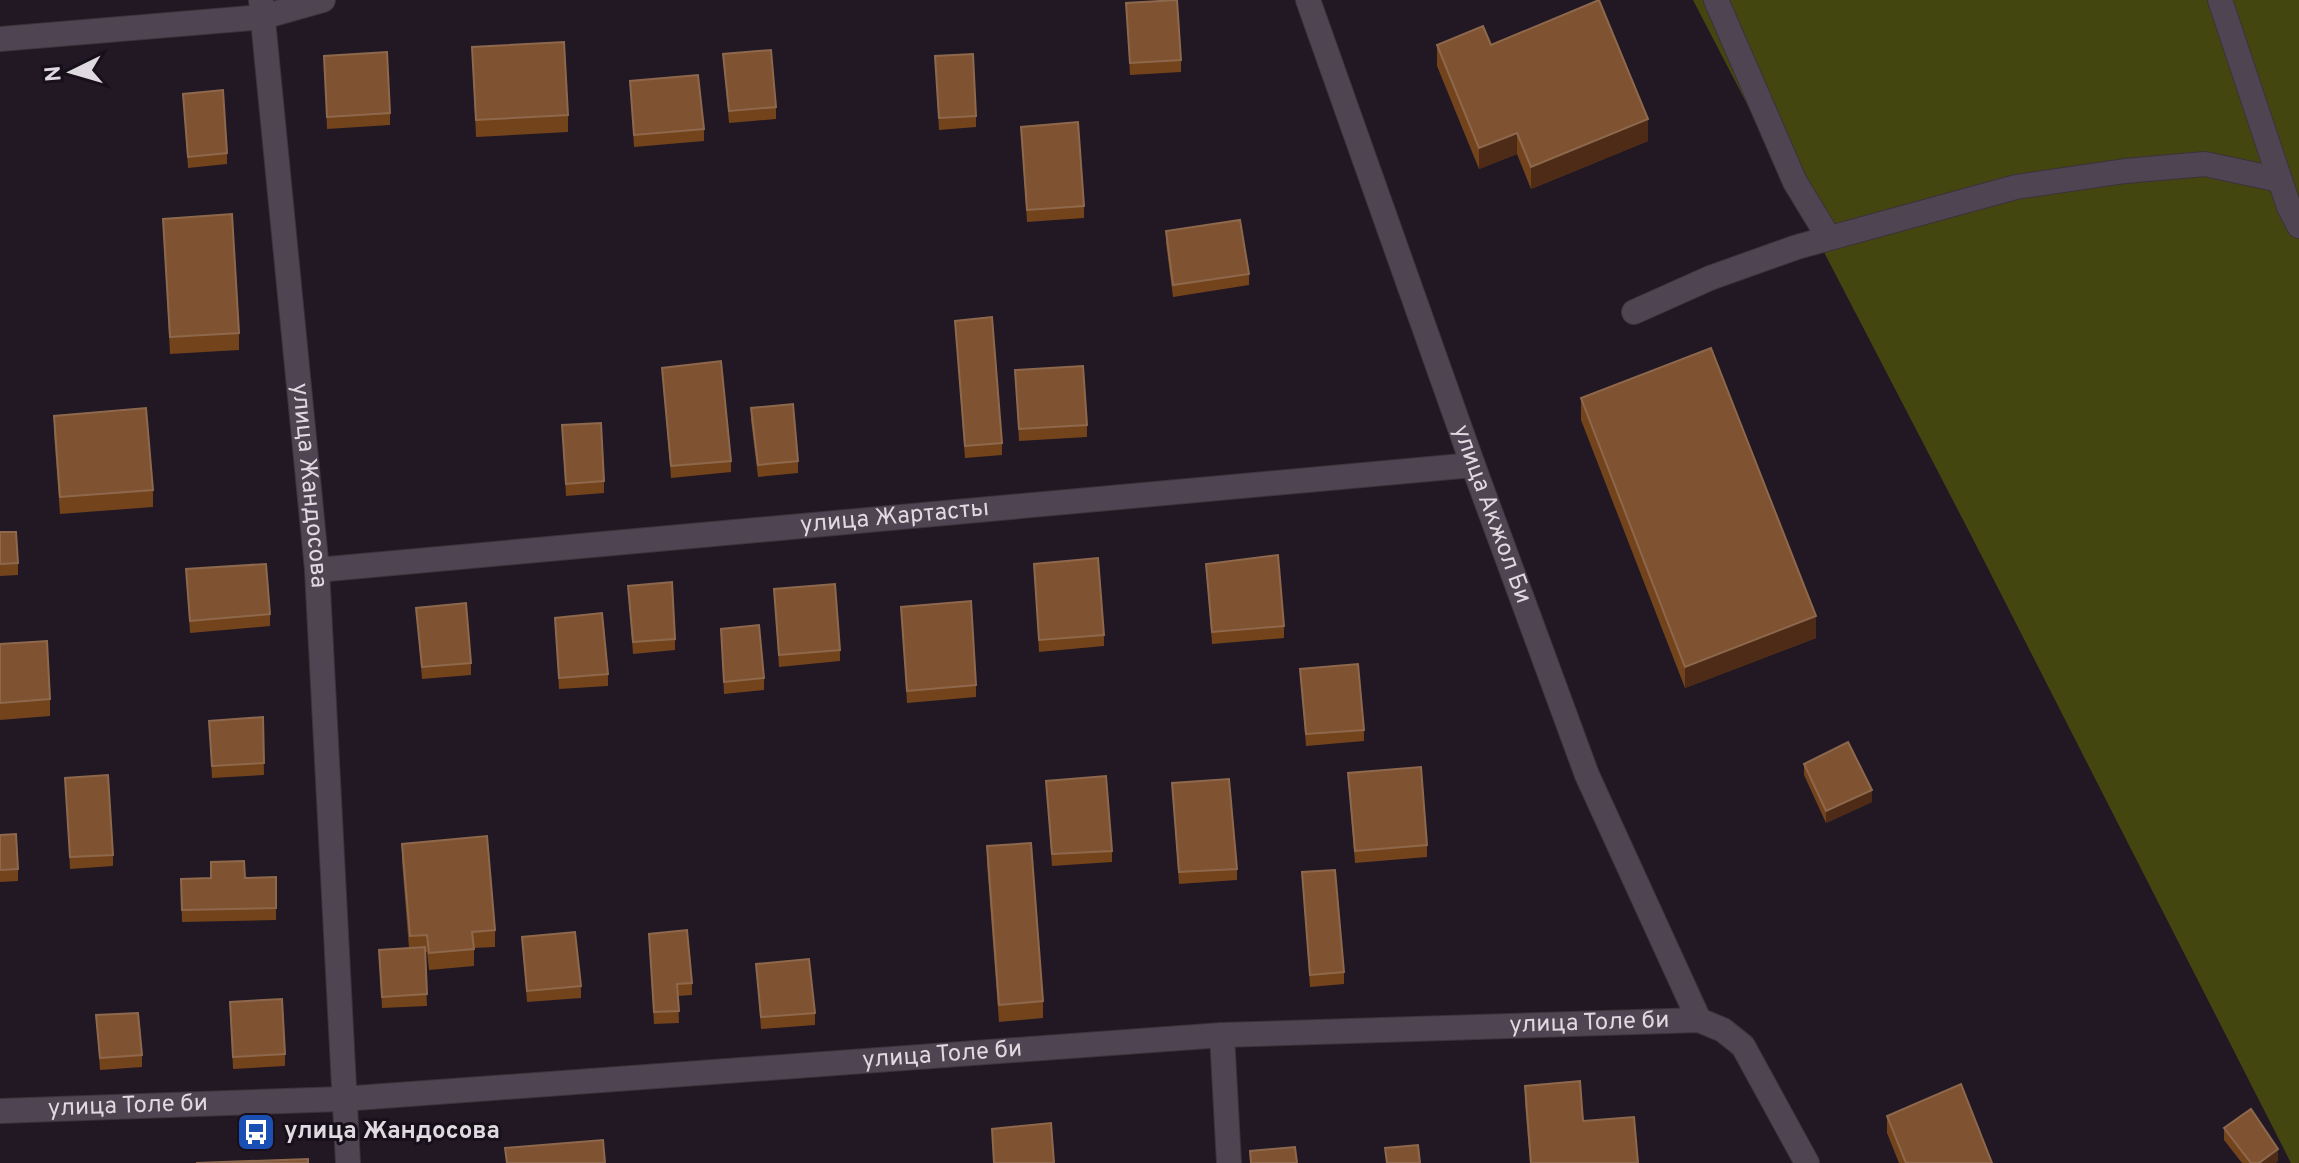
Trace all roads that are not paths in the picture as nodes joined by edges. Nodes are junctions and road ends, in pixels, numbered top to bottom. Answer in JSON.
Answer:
{"nodes":[{"id":1,"x":323,"y":0,"type":"edge"},
{"id":2,"x":1308,"y":0,"type":"edge"},
{"id":3,"x":1716,"y":0,"type":"edge"},
{"id":4,"x":2220,"y":0,"type":"edge"},
{"id":5,"x":262,"y":8,"type":"edge"},
{"id":6,"x":0,"y":39,"type":"edge"},
{"id":7,"x":2280,"y":180,"type":"junction"},
{"id":8,"x":2299,"y":226,"type":"edge"},
{"id":9,"x":1829,"y":238,"type":"junction"},
{"id":10,"x":1634,"y":312,"type":"dead end"},
{"id":11,"x":1473,"y":465,"type":"junction"},
{"id":12,"x":317,"y":570,"type":"junction"},
{"id":13,"x":1699,"y":1020,"type":"junction"},
{"id":14,"x":1222,"y":1035,"type":"junction"},
{"id":15,"x":342,"y":1099,"type":"junction"},
{"id":16,"x":0,"y":1111,"type":"edge"},
{"id":17,"x":348,"y":1163,"type":"edge"},
{"id":18,"x":1229,"y":1163,"type":"edge"},
{"id":19,"x":1807,"y":1163,"type":"edge"}],
"edges":[{"from":1,"to":5,"type":"street"},
{"from":2,"to":11,"type":"street","name":"улица Акжол Би"},
{"from":3,"to":9,"type":"street"},
{"from":4,"to":7,"type":"street"},
{"from":5,"to":6,"type":"street"},
{"from":5,"to":12,"type":"street","name":"улица Жандосова"},
{"from":7,"to":8,"type":"street"},
{"from":7,"to":9,"type":"street"},
{"from":9,"to":10,"type":"street"},
{"from":11,"to":12,"type":"street","name":"улица Жартасты"},
{"from":11,"to":13,"type":"street","name":"улица Акжол Би"},
{"from":12,"to":15,"type":"street","name":"улица Жандосова"},
{"from":13,"to":14,"type":"street","name":"улица Толе би"},
{"from":13,"to":19,"type":"street","name":"улица Толе би"},
{"from":14,"to":15,"type":"street","name":"улица Толе би"},
{"from":14,"to":18,"type":"street"},
{"from":15,"to":16,"type":"street","name":"улица Толе би"},
{"from":15,"to":17,"type":"street","name":"улица Жандосова"}]}
